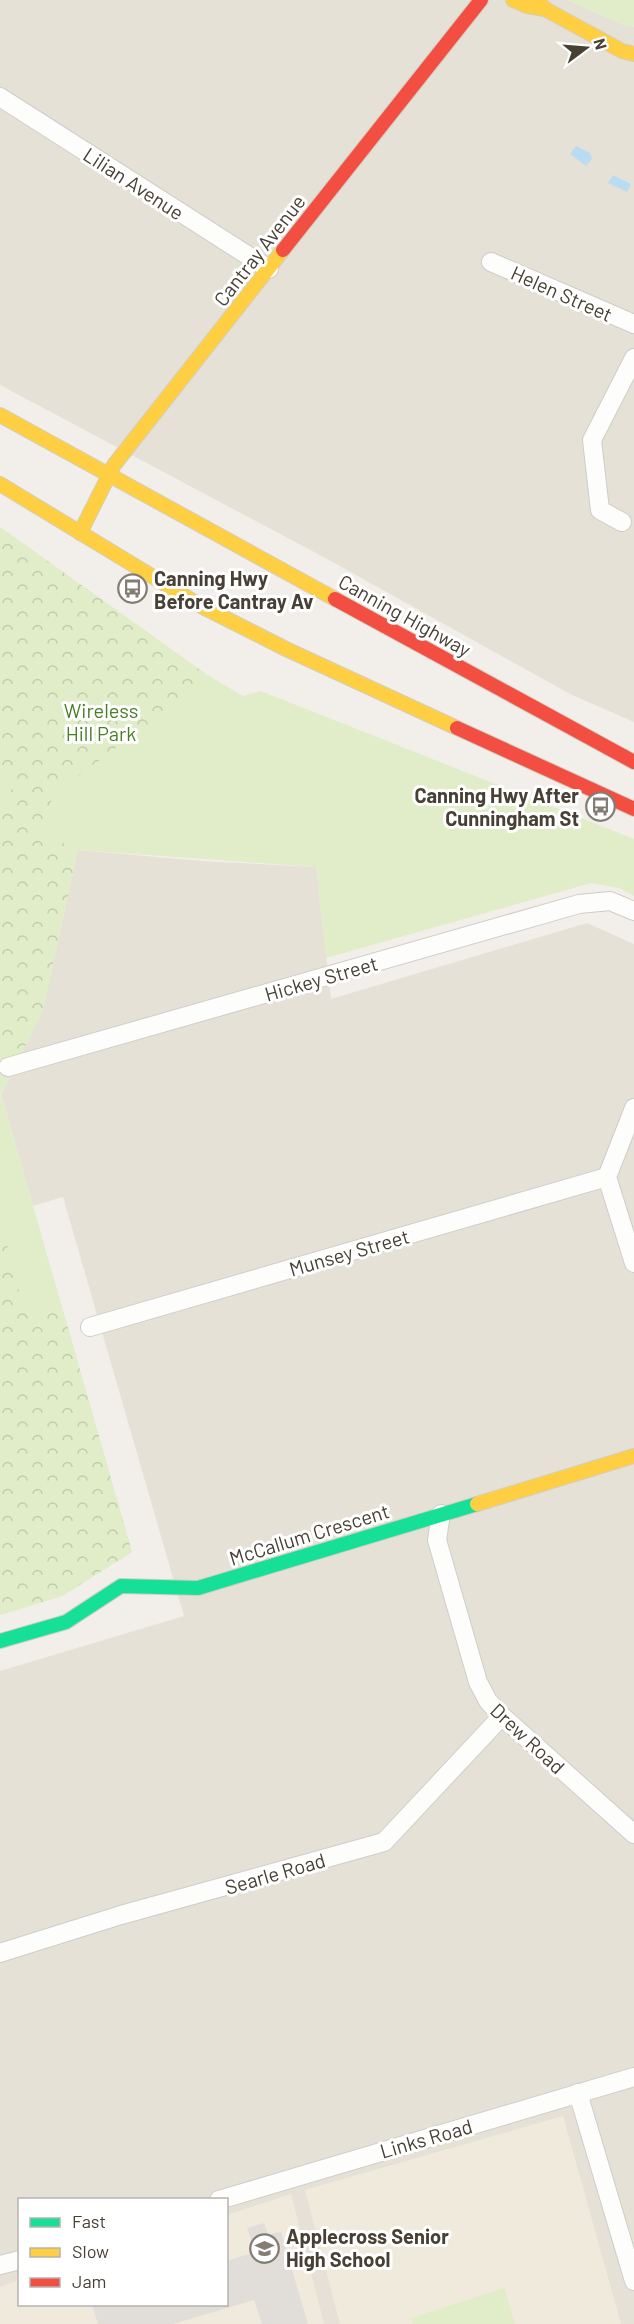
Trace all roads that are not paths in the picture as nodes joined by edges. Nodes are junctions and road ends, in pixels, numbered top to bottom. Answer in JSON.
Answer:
{"nodes":[{"id":1,"x":481,"y":0,"type":"edge"},
{"id":2,"x":513,"y":0,"type":"edge"},
{"id":3,"x":541,"y":4,"type":"edge"},
{"id":4,"x":634,"y":54,"type":"edge"},
{"id":5,"x":0,"y":97,"type":"edge"},
{"id":6,"x":491,"y":262,"type":"dead end"},
{"id":7,"x":269,"y":269,"type":"junction"},
{"id":8,"x":634,"y":324,"type":"edge"},
{"id":9,"x":634,"y":358,"type":"edge"},
{"id":10,"x":0,"y":415,"type":"edge"},
{"id":11,"x":109,"y":475,"type":"junction"},
{"id":12,"x":0,"y":484,"type":"edge"},
{"id":13,"x":622,"y":522,"type":"dead end"},
{"id":14,"x":80,"y":532,"type":"junction"},
{"id":15,"x":634,"y":762,"type":"edge"},
{"id":16,"x":634,"y":809,"type":"edge"},
{"id":17,"x":634,"y":911,"type":"edge"},
{"id":18,"x":8,"y":1067,"type":"dead end"},
{"id":19,"x":634,"y":1108,"type":"edge"},
{"id":20,"x":607,"y":1178,"type":"junction"},
{"id":21,"x":634,"y":1263,"type":"edge"},
{"id":22,"x":90,"y":1327,"type":"dead end"},
{"id":23,"x":634,"y":1456,"type":"edge"},
{"id":24,"x":441,"y":1514,"type":"junction"},
{"id":25,"x":0,"y":1641,"type":"edge"},
{"id":26,"x":502,"y":1716,"type":"junction"},
{"id":27,"x":634,"y":1834,"type":"edge"},
{"id":28,"x":0,"y":1953,"type":"edge"},
{"id":29,"x":634,"y":2077,"type":"edge"},
{"id":30,"x":578,"y":2093,"type":"junction"},
{"id":31,"x":222,"y":2198,"type":"edge"},
{"id":32,"x":18,"y":2260,"type":"edge"},
{"id":33,"x":0,"y":2265,"type":"edge"},
{"id":34,"x":634,"y":2281,"type":"edge"}],
"edges":[{"from":1,"to":7,"type":"main road","name":"Cantray Avenue"},
{"from":2,"to":3,"type":"main road"},
{"from":3,"to":4,"type":"main road"},
{"from":5,"to":7,"type":"street","name":"Lilian Avenue"},
{"from":6,"to":8,"type":"street","name":"Helen Street"},
{"from":7,"to":11,"type":"main road","name":"Cantray Avenue"},
{"from":9,"to":13,"type":"street"},
{"from":10,"to":11,"type":"main road","name":"Canning Highway"},
{"from":11,"to":14,"type":"main road","name":"Cantray Avenue"},
{"from":11,"to":15,"type":"main road","name":"Canning Highway"},
{"from":12,"to":14,"type":"main road"},
{"from":14,"to":16,"type":"main road"},
{"from":17,"to":18,"type":"street","name":"Hickey Street"},
{"from":19,"to":20,"type":"street"},
{"from":20,"to":21,"type":"street"},
{"from":20,"to":22,"type":"street","name":"Munsey Street"},
{"from":23,"to":24,"type":"main road","name":"McCallum Crescent"},
{"from":24,"to":25,"type":"main road","name":"McCallum Crescent"},
{"from":24,"to":26,"type":"street","name":"Drew Road"},
{"from":26,"to":27,"type":"street","name":"Drew Road"},
{"from":26,"to":28,"type":"street","name":"Searle Road"},
{"from":29,"to":30,"type":"street","name":"Links Road"},
{"from":30,"to":31,"type":"street","name":"Links Road"},
{"from":30,"to":34,"type":"street"},
{"from":32,"to":33,"type":"street"}]}
